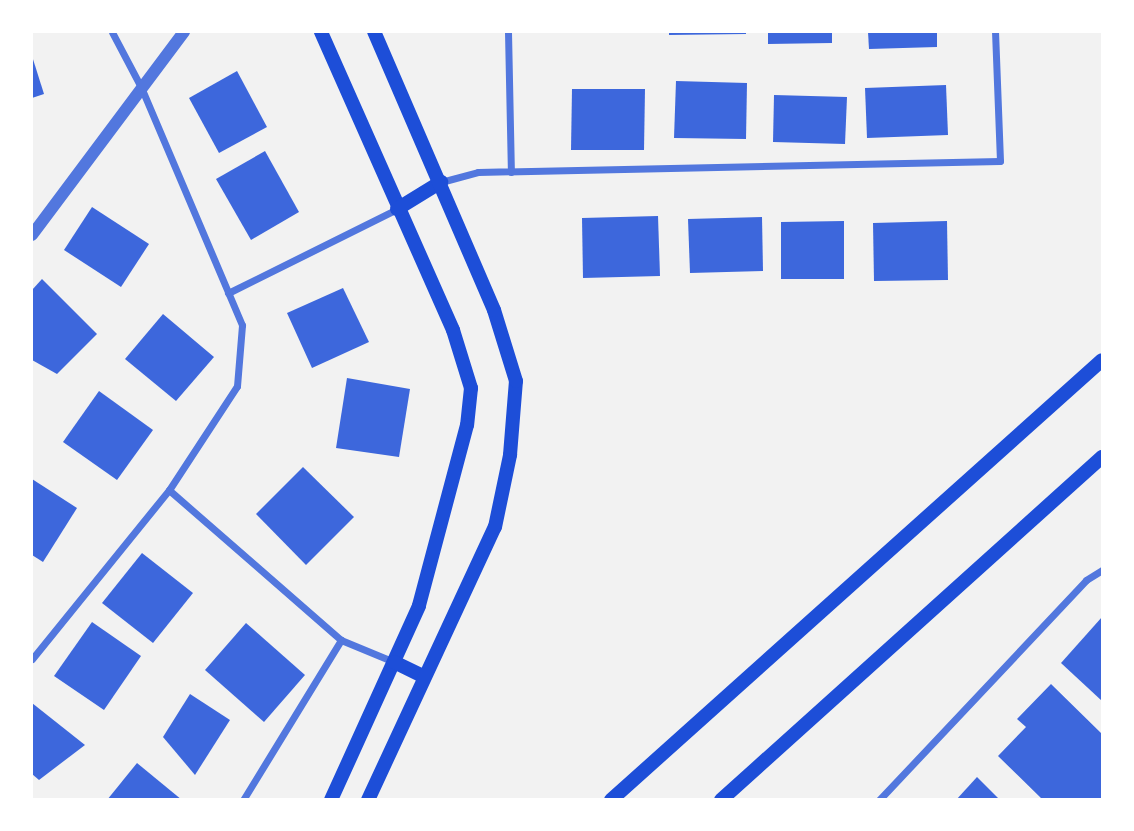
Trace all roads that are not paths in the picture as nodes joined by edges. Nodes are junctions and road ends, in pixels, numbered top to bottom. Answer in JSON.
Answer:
{"nodes":[{"id":1,"x":112,"y":32,"type":"edge"},
{"id":2,"x":184,"y":32,"type":"edge"},
{"id":3,"x":321,"y":32,"type":"edge"},
{"id":4,"x":374,"y":32,"type":"edge"},
{"id":5,"x":508,"y":32,"type":"edge"},
{"id":6,"x":995,"y":32,"type":"edge"},
{"id":7,"x":142,"y":89,"type":"junction"},
{"id":8,"x":511,"y":172,"type":"junction"},
{"id":9,"x":441,"y":182,"type":"junction"},
{"id":10,"x":397,"y":209,"type":"junction"},
{"id":11,"x":32,"y":235,"type":"edge"},
{"id":12,"x":228,"y":293,"type":"junction"},
{"id":13,"x":1102,"y":360,"type":"edge"},
{"id":14,"x":1101,"y":462,"type":"edge"},
{"id":15,"x":169,"y":490,"type":"junction"},
{"id":16,"x":1102,"y":570,"type":"edge"},
{"id":17,"x":341,"y":640,"type":"junction"},
{"id":18,"x":32,"y":659,"type":"edge"},
{"id":19,"x":394,"y":662,"type":"junction"},
{"id":20,"x":425,"y":677,"type":"junction"},
{"id":21,"x":243,"y":800,"type":"edge"},
{"id":22,"x":331,"y":800,"type":"edge"},
{"id":23,"x":368,"y":800,"type":"edge"},
{"id":24,"x":611,"y":800,"type":"edge"},
{"id":25,"x":721,"y":800,"type":"edge"},
{"id":26,"x":879,"y":800,"type":"edge"}],
"edges":[{"from":1,"to":7,"type":"street"},
{"from":2,"to":7,"type":"street"},
{"from":3,"to":10,"type":"main road"},
{"from":4,"to":9,"type":"main road"},
{"from":5,"to":8,"type":"street"},
{"from":6,"to":8,"type":"street"},
{"from":7,"to":11,"type":"street"},
{"from":7,"to":12,"type":"street"},
{"from":8,"to":9,"type":"street"},
{"from":9,"to":10,"type":"main road"},
{"from":9,"to":20,"type":"main road"},
{"from":10,"to":12,"type":"street"},
{"from":10,"to":19,"type":"main road"},
{"from":12,"to":15,"type":"street"},
{"from":13,"to":24,"type":"main road"},
{"from":14,"to":25,"type":"main road"},
{"from":15,"to":17,"type":"street"},
{"from":15,"to":18,"type":"street"},
{"from":16,"to":26,"type":"street"},
{"from":17,"to":19,"type":"street"},
{"from":17,"to":21,"type":"street"},
{"from":19,"to":20,"type":"main road"},
{"from":19,"to":22,"type":"main road"},
{"from":20,"to":23,"type":"main road"}]}
